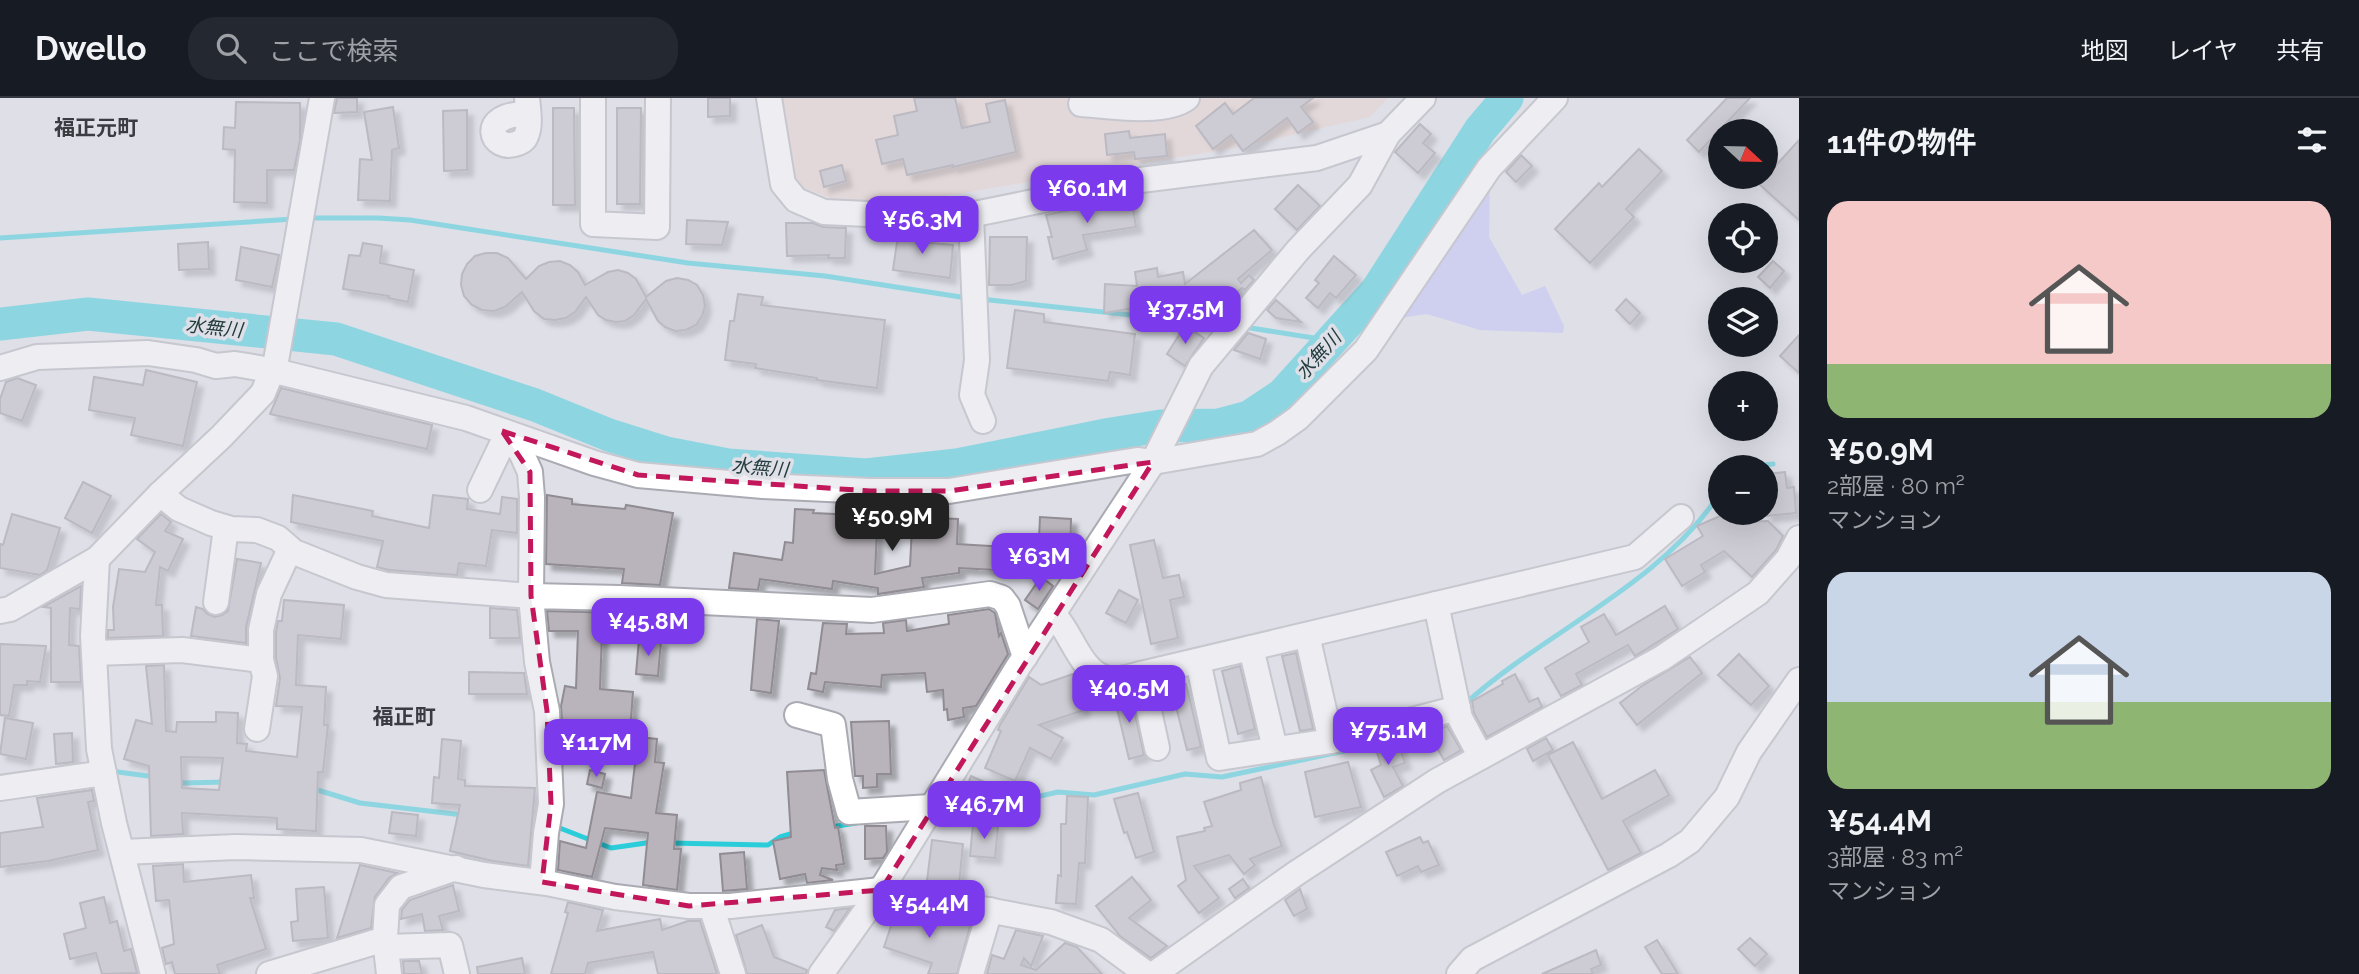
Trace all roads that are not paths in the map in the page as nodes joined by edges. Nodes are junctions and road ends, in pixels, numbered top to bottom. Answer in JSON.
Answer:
{"nodes":[{"id":1,"x":323,"y":98,"type":"edge"},
{"id":2,"x":593,"y":98,"type":"edge"},
{"id":3,"x":658,"y":98,"type":"edge"},
{"id":4,"x":769,"y":98,"type":"edge"},
{"id":5,"x":1187,"y":98,"type":"edge"},
{"id":6,"x":1423,"y":98,"type":"edge"},
{"id":7,"x":1555,"y":98,"type":"edge"},
{"id":8,"x":1081,"y":104,"type":"dead end"},
{"id":9,"x":1388,"y":134,"type":"junction"},
{"id":10,"x":971,"y":215,"type":"junction"},
{"id":11,"x":274,"y":365,"type":"junction"},
{"id":12,"x":0,"y":368,"type":"edge"},
{"id":13,"x":983,"y":421,"type":"dead end"},
{"id":14,"x":504,"y":433,"type":"junction"},
{"id":15,"x":1157,"y":456,"type":"junction"},
{"id":16,"x":480,"y":490,"type":"dead end"},
{"id":17,"x":160,"y":494,"type":"junction"},
{"id":18,"x":1681,"y":517,"type":"dead end"},
{"id":19,"x":226,"y":528,"type":"junction"},
{"id":20,"x":1799,"y":538,"type":"edge"},
{"id":21,"x":290,"y":549,"type":"junction"},
{"id":22,"x":97,"y":559,"type":"junction"},
{"id":23,"x":531,"y":596,"type":"junction"},
{"id":24,"x":216,"y":603,"type":"dead end"},
{"id":25,"x":1436,"y":604,"type":"junction"},
{"id":26,"x":0,"y":611,"type":"edge"},
{"id":27,"x":1053,"y":614,"type":"junction"},
{"id":28,"x":1307,"y":635,"type":"junction"},
{"id":29,"x":1251,"y":648,"type":"junction"},
{"id":30,"x":94,"y":653,"type":"junction"},
{"id":31,"x":1025,"y":657,"type":"junction"},
{"id":32,"x":261,"y":660,"type":"junction"},
{"id":33,"x":1198,"y":661,"type":"junction"},
{"id":34,"x":1141,"y":674,"type":"junction"},
{"id":35,"x":1799,"y":680,"type":"edge"},
{"id":36,"x":1458,"y":708,"type":"junction"},
{"id":37,"x":797,"y":715,"type":"dead end"},
{"id":38,"x":257,"y":729,"type":"dead end"},
{"id":39,"x":1331,"y":741,"type":"junction"},
{"id":40,"x":1157,"y":748,"type":"dead end"},
{"id":41,"x":1275,"y":749,"type":"junction"},
{"id":42,"x":1481,"y":757,"type":"junction"},
{"id":43,"x":104,"y":773,"type":"junction"},
{"id":44,"x":0,"y":788,"type":"edge"},
{"id":45,"x":931,"y":807,"type":"junction"},
{"id":46,"x":122,"y":852,"type":"junction"},
{"id":47,"x":456,"y":868,"type":"junction"},
{"id":48,"x":542,"y":883,"type":"junction"},
{"id":49,"x":881,"y":890,"type":"junction"},
{"id":50,"x":711,"y":906,"type":"junction"},
{"id":51,"x":990,"y":910,"type":"junction"},
{"id":52,"x":386,"y":943,"type":"junction"},
{"id":53,"x":153,"y":974,"type":"edge"},
{"id":54,"x":270,"y":974,"type":"edge"},
{"id":55,"x":389,"y":974,"type":"edge"},
{"id":56,"x":457,"y":974,"type":"edge"},
{"id":57,"x":733,"y":974,"type":"edge"},
{"id":58,"x":821,"y":974,"type":"edge"},
{"id":59,"x":971,"y":974,"type":"edge"},
{"id":60,"x":1147,"y":974,"type":"edge"},
{"id":61,"x":1154,"y":974,"type":"edge"},
{"id":62,"x":1459,"y":974,"type":"edge"}],
"edges":[{"from":1,"to":11,"type":"street"},
{"from":2,"to":3,"type":"street"},
{"from":4,"to":10,"type":"street"},
{"from":5,"to":8,"type":"street"},
{"from":6,"to":9,"type":"street"},
{"from":7,"to":15,"type":"street"},
{"from":9,"to":10,"type":"street"},
{"from":9,"to":15,"type":"street"},
{"from":10,"to":13,"type":"street"},
{"from":11,"to":12,"type":"street"},
{"from":11,"to":14,"type":"street"},
{"from":11,"to":17,"type":"street"},
{"from":14,"to":15,"type":"street"},
{"from":14,"to":16,"type":"street"},
{"from":14,"to":23,"type":"street"},
{"from":15,"to":27,"type":"street"},
{"from":17,"to":19,"type":"street"},
{"from":17,"to":22,"type":"street"},
{"from":18,"to":25,"type":"street"},
{"from":19,"to":21,"type":"street"},
{"from":19,"to":24,"type":"street"},
{"from":20,"to":42,"type":"street"},
{"from":21,"to":23,"type":"street"},
{"from":21,"to":32,"type":"street"},
{"from":22,"to":26,"type":"street"},
{"from":22,"to":30,"type":"street"},
{"from":23,"to":31,"type":"street"},
{"from":23,"to":48,"type":"street"},
{"from":25,"to":28,"type":"street"},
{"from":25,"to":36,"type":"street"},
{"from":27,"to":31,"type":"street"},
{"from":27,"to":34,"type":"street"},
{"from":28,"to":29,"type":"street"},
{"from":28,"to":39,"type":"street"},
{"from":29,"to":33,"type":"street"},
{"from":29,"to":41,"type":"street"},
{"from":30,"to":32,"type":"street"},
{"from":30,"to":43,"type":"street"},
{"from":31,"to":45,"type":"street"},
{"from":32,"to":38,"type":"street"},
{"from":33,"to":34,"type":"street"},
{"from":33,"to":41,"type":"street"},
{"from":34,"to":40,"type":"street"},
{"from":35,"to":62,"type":"street"},
{"from":36,"to":39,"type":"street"},
{"from":36,"to":42,"type":"street"},
{"from":37,"to":45,"type":"street"},
{"from":39,"to":41,"type":"street"},
{"from":42,"to":61,"type":"street"},
{"from":43,"to":44,"type":"street"},
{"from":43,"to":46,"type":"street"},
{"from":45,"to":49,"type":"street"},
{"from":46,"to":47,"type":"street"},
{"from":46,"to":53,"type":"street"},
{"from":47,"to":48,"type":"street"},
{"from":47,"to":52,"type":"street"},
{"from":48,"to":50,"type":"street"},
{"from":49,"to":50,"type":"street"},
{"from":49,"to":51,"type":"street"},
{"from":49,"to":58,"type":"street"},
{"from":50,"to":57,"type":"street"},
{"from":51,"to":59,"type":"street"},
{"from":51,"to":60,"type":"street"},
{"from":52,"to":54,"type":"street"},
{"from":52,"to":55,"type":"street"},
{"from":52,"to":56,"type":"street"}]}
